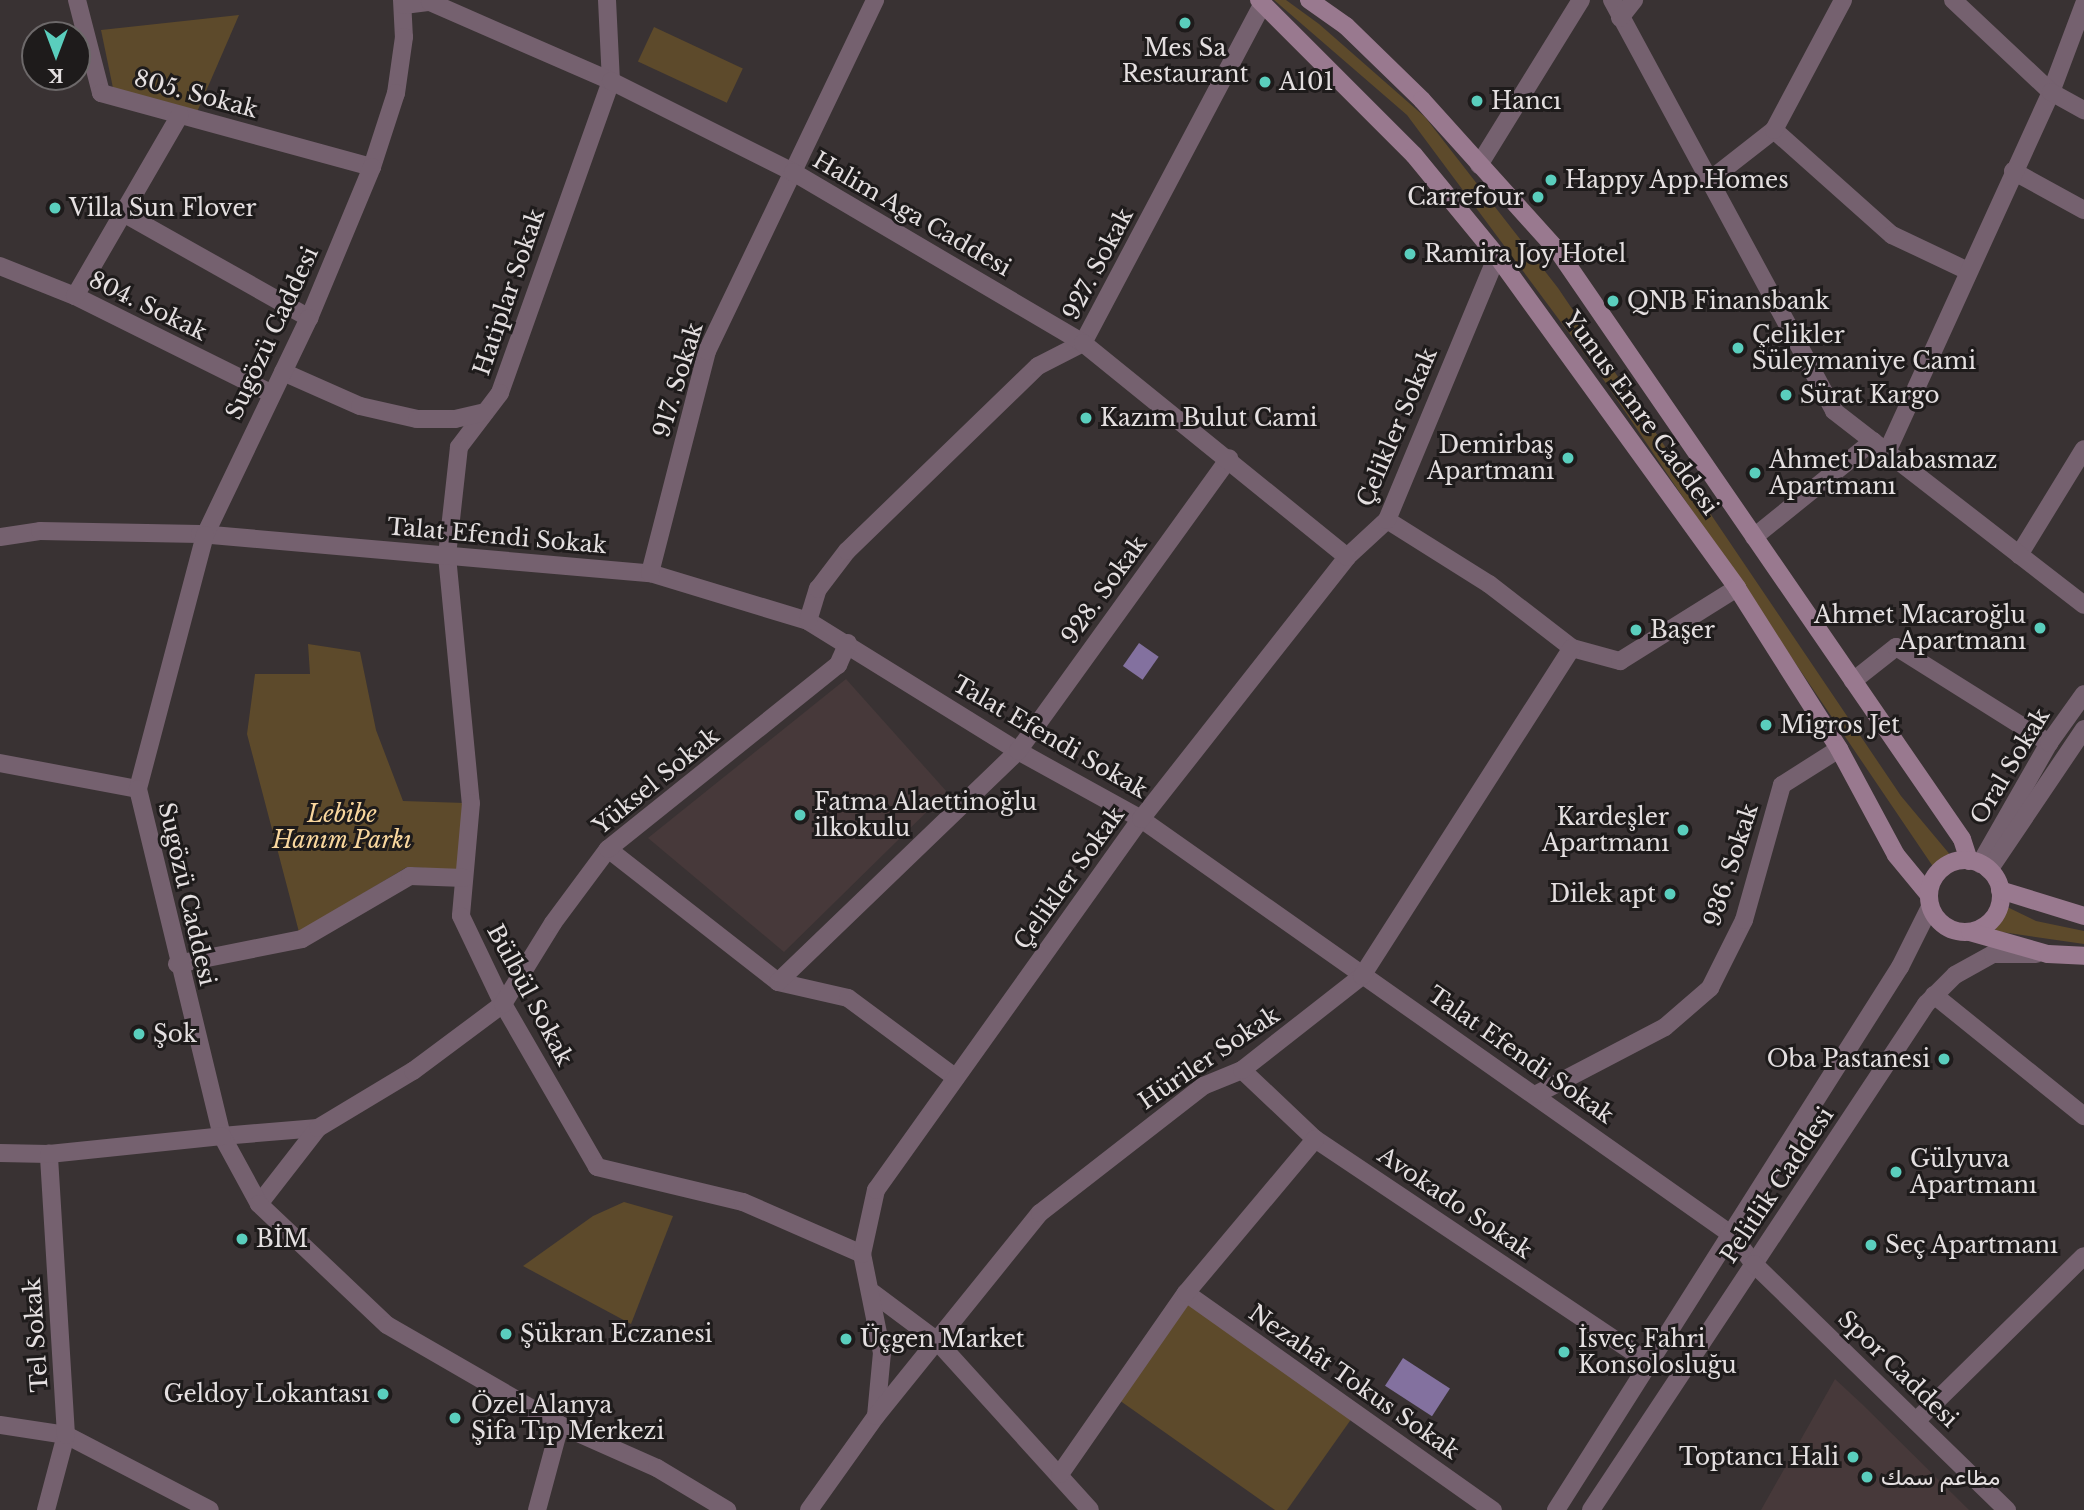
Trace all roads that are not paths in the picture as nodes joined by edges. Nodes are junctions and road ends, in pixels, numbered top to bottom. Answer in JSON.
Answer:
{"nodes":[{"id":1,"x":77,"y":0,"type":"edge"},
{"id":2,"x":607,"y":0,"type":"edge"},
{"id":3,"x":875,"y":0,"type":"edge"},
{"id":4,"x":1309,"y":0,"type":"edge"},
{"id":5,"x":1581,"y":0,"type":"edge"},
{"id":6,"x":1612,"y":0,"type":"edge"},
{"id":7,"x":1634,"y":0,"type":"edge"},
{"id":8,"x":1843,"y":0,"type":"edge"},
{"id":9,"x":1953,"y":0,"type":"edge"},
{"id":10,"x":1261,"y":2,"type":"edge"},
{"id":11,"x":402,"y":3,"type":"edge"},
{"id":12,"x":2084,"y":4,"type":"edge"},
{"id":13,"x":1620,"y":18,"type":"junction"},
{"id":14,"x":611,"y":81,"type":"junction"},
{"id":15,"x":2051,"y":92,"type":"junction"},
{"id":16,"x":2084,"y":110,"type":"edge"},
{"id":17,"x":180,"y":115,"type":"junction"},
{"id":18,"x":1774,"y":130,"type":"junction"},
{"id":19,"x":1479,"y":165,"type":"junction"},
{"id":20,"x":372,"y":167,"type":"junction"},
{"id":21,"x":2013,"y":171,"type":"junction"},
{"id":22,"x":793,"y":172,"type":"junction"},
{"id":23,"x":1710,"y":180,"type":"junction"},
{"id":24,"x":2084,"y":210,"type":"edge"},
{"id":25,"x":123,"y":213,"type":"junction"},
{"id":26,"x":1497,"y":256,"type":"junction"},
{"id":27,"x":0,"y":266,"type":"edge"},
{"id":28,"x":1966,"y":270,"type":"junction"},
{"id":29,"x":75,"y":296,"type":"junction"},
{"id":30,"x":309,"y":318,"type":"junction"},
{"id":31,"x":1083,"y":343,"type":"junction"},
{"id":32,"x":284,"y":372,"type":"junction"},
{"id":33,"x":272,"y":394,"type":"junction"},
{"id":34,"x":485,"y":412,"type":"junction"},
{"id":35,"x":1880,"y":447,"type":"junction"},
{"id":36,"x":2084,"y":449,"type":"edge"},
{"id":37,"x":1230,"y":458,"type":"junction"},
{"id":38,"x":1387,"y":520,"type":"junction"},
{"id":39,"x":205,"y":534,"type":"junction"},
{"id":40,"x":0,"y":537,"type":"edge"},
{"id":41,"x":1754,"y":537,"type":"junction"},
{"id":42,"x":2019,"y":555,"type":"junction"},
{"id":43,"x":447,"y":556,"type":"junction"},
{"id":44,"x":1347,"y":557,"type":"junction"},
{"id":45,"x":650,"y":573,"type":"junction"},
{"id":46,"x":1737,"y":588,"type":"junction"},
{"id":47,"x":2084,"y":605,"type":"edge"},
{"id":48,"x":808,"y":621,"type":"junction"},
{"id":49,"x":848,"y":643,"type":"junction"},
{"id":50,"x":1572,"y":648,"type":"junction"},
{"id":51,"x":1853,"y":681,"type":"junction"},
{"id":52,"x":2084,"y":694,"type":"edge"},
{"id":53,"x":2084,"y":729,"type":"edge"},
{"id":54,"x":2049,"y":743,"type":"junction"},
{"id":55,"x":1839,"y":749,"type":"junction"},
{"id":56,"x":1018,"y":751,"type":"junction"},
{"id":57,"x":0,"y":763,"type":"edge"},
{"id":58,"x":138,"y":789,"type":"junction"},
{"id":59,"x":1141,"y":818,"type":"junction"},
{"id":60,"x":608,"y":849,"type":"junction"},
{"id":61,"x":1979,"y":865,"type":"junction"},
{"id":62,"x":464,"y":878,"type":"junction"},
{"id":63,"x":2000,"y":890,"type":"junction"},
{"id":64,"x":1930,"y":901,"type":"junction"},
{"id":65,"x":2084,"y":916,"type":"edge"},
{"id":66,"x":1969,"y":932,"type":"junction"},
{"id":67,"x":2048,"y":954,"type":"junction"},
{"id":68,"x":2084,"y":956,"type":"edge"},
{"id":69,"x":177,"y":964,"type":"junction"},
{"id":70,"x":1362,"y":976,"type":"junction"},
{"id":71,"x":778,"y":982,"type":"junction"},
{"id":72,"x":1934,"y":996,"type":"junction"},
{"id":73,"x":503,"y":1004,"type":"junction"},
{"id":74,"x":1242,"y":1070,"type":"junction"},
{"id":75,"x":956,"y":1079,"type":"junction"},
{"id":76,"x":1537,"y":1094,"type":"junction"},
{"id":77,"x":2084,"y":1116,"type":"edge"},
{"id":78,"x":318,"y":1128,"type":"junction"},
{"id":79,"x":222,"y":1136,"type":"junction"},
{"id":80,"x":1315,"y":1139,"type":"junction"},
{"id":81,"x":0,"y":1153,"type":"edge"},
{"id":82,"x":49,"y":1154,"type":"junction"},
{"id":83,"x":259,"y":1203,"type":"junction"},
{"id":84,"x":1732,"y":1235,"type":"junction"},
{"id":85,"x":862,"y":1254,"type":"junction"},
{"id":86,"x":2084,"y":1256,"type":"edge"},
{"id":87,"x":1754,"y":1264,"type":"junction"},
{"id":88,"x":873,"y":1293,"type":"junction"},
{"id":89,"x":1186,"y":1293,"type":"junction"},
{"id":90,"x":936,"y":1340,"type":"junction"},
{"id":91,"x":1650,"y":1363,"type":"junction"},
{"id":92,"x":876,"y":1416,"type":"junction"},
{"id":93,"x":1916,"y":1421,"type":"junction"},
{"id":94,"x":0,"y":1425,"type":"edge"},
{"id":95,"x":560,"y":1425,"type":"junction"},
{"id":96,"x":66,"y":1435,"type":"junction"},
{"id":97,"x":1060,"y":1474,"type":"junction"},
{"id":98,"x":46,"y":1510,"type":"edge"},
{"id":99,"x":209,"y":1510,"type":"edge"},
{"id":100,"x":537,"y":1510,"type":"edge"},
{"id":101,"x":727,"y":1510,"type":"edge"},
{"id":102,"x":809,"y":1510,"type":"edge"},
{"id":103,"x":1090,"y":1510,"type":"edge"},
{"id":104,"x":1493,"y":1510,"type":"edge"},
{"id":105,"x":1556,"y":1510,"type":"edge"},
{"id":106,"x":1591,"y":1510,"type":"edge"},
{"id":107,"x":2007,"y":1510,"type":"edge"}],
"edges":[{"from":1,"to":17,"type":"street","name":"805. Sokak"},
{"from":2,"to":14,"type":"street"},
{"from":3,"to":22,"type":"street","name":"917. Sokak"},
{"from":4,"to":19,"type":"main road","name":"Yunus Emre Caddesi"},
{"from":5,"to":19,"type":"street"},
{"from":6,"to":13,"type":"street"},
{"from":7,"to":13,"type":"street"},
{"from":8,"to":18,"type":"street"},
{"from":9,"to":15,"type":"street"},
{"from":10,"to":26,"type":"main road","name":"Yunus Emre Caddesi"},
{"from":10,"to":31,"type":"street","name":"927. Sokak"},
{"from":11,"to":14,"type":"street","name":"Halim Aga Caddesi"},
{"from":11,"to":20,"type":"street","name":"Sugözü Caddesi"},
{"from":12,"to":15,"type":"street"},
{"from":13,"to":23,"type":"street"},
{"from":14,"to":22,"type":"street","name":"Halim Aga Caddesi"},
{"from":14,"to":34,"type":"street","name":"Hatiplar Sokak"},
{"from":15,"to":16,"type":"street"},
{"from":15,"to":21,"type":"street"},
{"from":17,"to":20,"type":"street","name":"805. Sokak"},
{"from":17,"to":25,"type":"street"},
{"from":18,"to":23,"type":"street"},
{"from":18,"to":28,"type":"street"},
{"from":19,"to":41,"type":"main road","name":"Yunus Emre Caddesi"},
{"from":20,"to":30,"type":"street","name":"Sugözü Caddesi"},
{"from":21,"to":24,"type":"street"},
{"from":21,"to":28,"type":"street"},
{"from":22,"to":31,"type":"street","name":"Halim Aga Caddesi"},
{"from":22,"to":45,"type":"street","name":"917. Sokak"},
{"from":23,"to":35,"type":"street"},
{"from":25,"to":29,"type":"street"},
{"from":25,"to":30,"type":"street"},
{"from":26,"to":38,"type":"street","name":"Çelikler Sokak"},
{"from":26,"to":46,"type":"main road","name":"Yunus Emre Caddesi"},
{"from":27,"to":29,"type":"street","name":"804. Sokak"},
{"from":28,"to":35,"type":"street"},
{"from":29,"to":33,"type":"street","name":"804. Sokak"},
{"from":30,"to":32,"type":"street","name":"Sugözü Caddesi"},
{"from":31,"to":37,"type":"street","name":"Halim Aga Caddesi"},
{"from":31,"to":48,"type":"street","name":"927. Sokak"},
{"from":32,"to":33,"type":"street","name":"Sugözü Caddesi"},
{"from":32,"to":34,"type":"street"},
{"from":33,"to":39,"type":"street","name":"Sugözü Caddesi"},
{"from":34,"to":43,"type":"street","name":"Hatiplar Sokak"},
{"from":35,"to":41,"type":"street"},
{"from":35,"to":42,"type":"street"},
{"from":36,"to":42,"type":"street"},
{"from":37,"to":44,"type":"street","name":"Halim Aga Caddesi"},
{"from":37,"to":56,"type":"street","name":"928. Sokak"},
{"from":38,"to":44,"type":"street","name":"Çelikler Sokak"},
{"from":38,"to":50,"type":"street"},
{"from":39,"to":40,"type":"street","name":"Talat Efendi Sokak"},
{"from":39,"to":43,"type":"street","name":"Talat Efendi Sokak"},
{"from":39,"to":58,"type":"street","name":"Sugözü Caddesi"},
{"from":41,"to":51,"type":"main road","name":"Yunus Emre Caddesi"},
{"from":42,"to":47,"type":"street"},
{"from":43,"to":45,"type":"street","name":"Talat Efendi Sokak"},
{"from":43,"to":62,"type":"street","name":"Bülbül Sokak"},
{"from":44,"to":59,"type":"street","name":"Çelikler Sokak"},
{"from":45,"to":48,"type":"street","name":"Talat Efendi Sokak"},
{"from":46,"to":50,"type":"street"},
{"from":46,"to":55,"type":"main road","name":"Yunus Emre Caddesi"},
{"from":48,"to":49,"type":"street","name":"Talat Efendi Sokak"},
{"from":49,"to":56,"type":"street","name":"Talat Efendi Sokak"},
{"from":49,"to":60,"type":"street","name":"Yüksel Sokak"},
{"from":50,"to":70,"type":"street","name":"Hüriler Sokak"},
{"from":51,"to":54,"type":"street"},
{"from":51,"to":61,"type":"main road","name":"Yunus Emre Caddesi"},
{"from":52,"to":54,"type":"street","name":"Oral Sokak"},
{"from":53,"to":61,"type":"street","name":"Oral Sokak"},
{"from":54,"to":61,"type":"street","name":"Oral Sokak"},
{"from":55,"to":64,"type":"main road","name":"Yunus Emre Caddesi"},
{"from":55,"to":76,"type":"street","name":"936. Sokak"},
{"from":56,"to":59,"type":"street","name":"Talat Efendi Sokak"},
{"from":56,"to":71,"type":"street","name":"928. Sokak"},
{"from":57,"to":58,"type":"street"},
{"from":58,"to":69,"type":"street","name":"Sugözü Caddesi"},
{"from":59,"to":70,"type":"street","name":"Talat Efendi Sokak"},
{"from":59,"to":75,"type":"street","name":"Çelikler Sokak"},
{"from":60,"to":71,"type":"street"},
{"from":60,"to":73,"type":"street","name":"Yüksel Sokak"},
{"from":61,"to":63,"type":"main road"},
{"from":61,"to":64,"type":"main road"},
{"from":62,"to":69,"type":"street"},
{"from":62,"to":73,"type":"street","name":"Bülbül Sokak"},
{"from":63,"to":65,"type":"main road"},
{"from":63,"to":66,"type":"main road"},
{"from":64,"to":66,"type":"main road"},
{"from":64,"to":84,"type":"street","name":"Pelitlik Caddesi"},
{"from":66,"to":67,"type":"main road"},
{"from":67,"to":68,"type":"main road"},
{"from":67,"to":72,"type":"street","name":"Pelitlik Caddesi"},
{"from":69,"to":79,"type":"street","name":"Sugözü Caddesi"},
{"from":70,"to":74,"type":"street","name":"Hüriler Sokak"},
{"from":70,"to":76,"type":"street","name":"Talat Efendi Sokak"},
{"from":71,"to":75,"type":"street"},
{"from":72,"to":77,"type":"street"},
{"from":72,"to":87,"type":"street","name":"Pelitlik Caddesi"},
{"from":73,"to":78,"type":"street","name":"Yüksel Sokak"},
{"from":73,"to":85,"type":"street","name":"Bülbül Sokak"},
{"from":74,"to":80,"type":"street","name":"Avokado Sokak"},
{"from":74,"to":90,"type":"street","name":"Hüriler Sokak"},
{"from":75,"to":85,"type":"street","name":"Çelikler Sokak"},
{"from":76,"to":84,"type":"street","name":"Talat Efendi Sokak"},
{"from":78,"to":79,"type":"street","name":"Yüksel Sokak"},
{"from":78,"to":83,"type":"street","name":"Yüksel Sokak"},
{"from":79,"to":82,"type":"street","name":"Yüksel Sokak"},
{"from":79,"to":83,"type":"street","name":"Sugözü Caddesi"},
{"from":80,"to":89,"type":"street"},
{"from":80,"to":91,"type":"street","name":"Avokado Sokak"},
{"from":81,"to":82,"type":"street","name":"Yüksel Sokak"},
{"from":82,"to":96,"type":"street","name":"Tel Sokak"},
{"from":83,"to":95,"type":"street","name":"Sugözü Caddesi"},
{"from":84,"to":87,"type":"street","name":"Talat Efendi Sokak"},
{"from":84,"to":91,"type":"street","name":"Pelitlik Caddesi"},
{"from":85,"to":88,"type":"street","name":"Çelikler Sokak"},
{"from":86,"to":93,"type":"street"},
{"from":87,"to":93,"type":"street","name":"Spor Caddesi"},
{"from":87,"to":106,"type":"street","name":"Pelitlik Caddesi"},
{"from":88,"to":90,"type":"street"},
{"from":88,"to":92,"type":"street","name":"Çelikler Sokak"},
{"from":89,"to":97,"type":"street"},
{"from":89,"to":104,"type":"street","name":"Nezahât Tokus Sokak"},
{"from":90,"to":92,"type":"street","name":"Hüriler Sokak"},
{"from":90,"to":97,"type":"street"},
{"from":91,"to":105,"type":"street","name":"Pelitlik Caddesi"},
{"from":92,"to":102,"type":"street","name":"Hüriler Sokak"},
{"from":93,"to":107,"type":"street","name":"Spor Caddesi"},
{"from":94,"to":96,"type":"street"},
{"from":95,"to":100,"type":"street"},
{"from":95,"to":101,"type":"street","name":"Sugözü Caddesi"},
{"from":96,"to":98,"type":"street","name":"Tel Sokak"},
{"from":96,"to":99,"type":"street"},
{"from":97,"to":103,"type":"street"}]}
